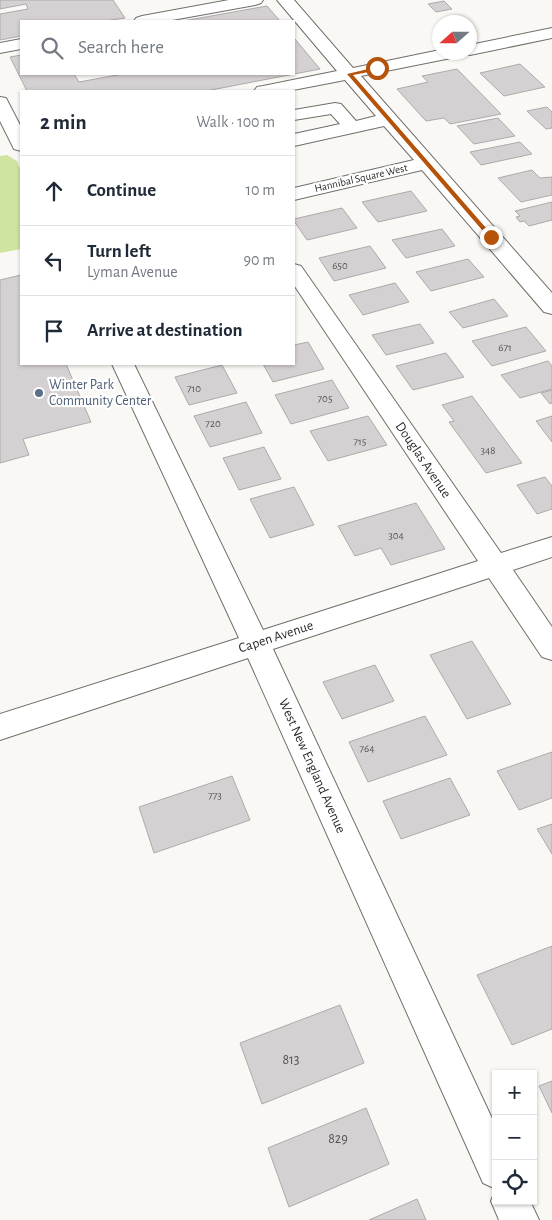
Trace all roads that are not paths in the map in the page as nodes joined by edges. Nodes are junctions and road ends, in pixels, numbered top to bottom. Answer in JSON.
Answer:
{"nodes":[{"id":1,"x":255,"y":0,"type":"edge"},
{"id":2,"x":285,"y":0,"type":"edge"},
{"id":3,"x":147,"y":20,"type":"edge"},
{"id":4,"x":552,"y":33,"type":"edge"},
{"id":5,"x":20,"y":44,"type":"edge"},
{"id":6,"x":0,"y":48,"type":"edge"},
{"id":7,"x":477,"y":49,"type":"edge"},
{"id":8,"x":432,"y":57,"type":"edge"},
{"id":9,"x":349,"y":74,"type":"junction"},
{"id":10,"x":268,"y":90,"type":"edge"},
{"id":11,"x":0,"y":102,"type":"edge"},
{"id":12,"x":295,"y":115,"type":"edge"},
{"id":13,"x":389,"y":119,"type":"junction"},
{"id":14,"x":352,"y":127,"type":"junction"},
{"id":15,"x":20,"y":139,"type":"edge"},
{"id":16,"x":295,"y":140,"type":"edge"},
{"id":17,"x":20,"y":141,"type":"edge"},
{"id":18,"x":0,"y":144,"type":"edge"},
{"id":19,"x":427,"y":163,"type":"junction"},
{"id":20,"x":295,"y":194,"type":"edge"},
{"id":21,"x":295,"y":271,"type":"edge"},
{"id":22,"x":552,"y":307,"type":"edge"},
{"id":23,"x":123,"y":365,"type":"edge"},
{"id":24,"x":552,"y":547,"type":"edge"},
{"id":25,"x":495,"y":565,"type":"junction"},
{"id":26,"x":256,"y":644,"type":"junction"},
{"id":27,"x":552,"y":648,"type":"edge"},
{"id":28,"x":0,"y":727,"type":"edge"},
{"id":29,"x":492,"y":1161,"type":"edge"},
{"id":30,"x":512,"y":1205,"type":"edge"},
{"id":31,"x":519,"y":1220,"type":"edge"}],
"edges":[{"from":1,"to":3,"type":"street"},
{"from":2,"to":9,"type":"street"},
{"from":4,"to":7,"type":"street"},
{"from":5,"to":6,"type":"street"},
{"from":8,"to":9,"type":"street"},
{"from":9,"to":10,"type":"street"},
{"from":9,"to":13,"type":"street"},
{"from":11,"to":15,"type":"street"},
{"from":12,"to":14,"type":"street"},
{"from":13,"to":14,"type":"street"},
{"from":13,"to":19,"type":"street"},
{"from":14,"to":16,"type":"street"},
{"from":17,"to":18,"type":"street"},
{"from":19,"to":20,"type":"street","name":"Hannibal Square West"},
{"from":19,"to":22,"type":"street"},
{"from":21,"to":25,"type":"street","name":"Douglas Avenue"},
{"from":23,"to":26,"type":"street","name":"West New England Avenue"},
{"from":24,"to":25,"type":"street","name":"Capen Avenue"},
{"from":25,"to":26,"type":"street","name":"Capen Avenue"},
{"from":25,"to":27,"type":"street","name":"Douglas Avenue"},
{"from":26,"to":28,"type":"street","name":"Capen Avenue"},
{"from":26,"to":29,"type":"street","name":"West New England Avenue"},
{"from":30,"to":31,"type":"street"}]}
